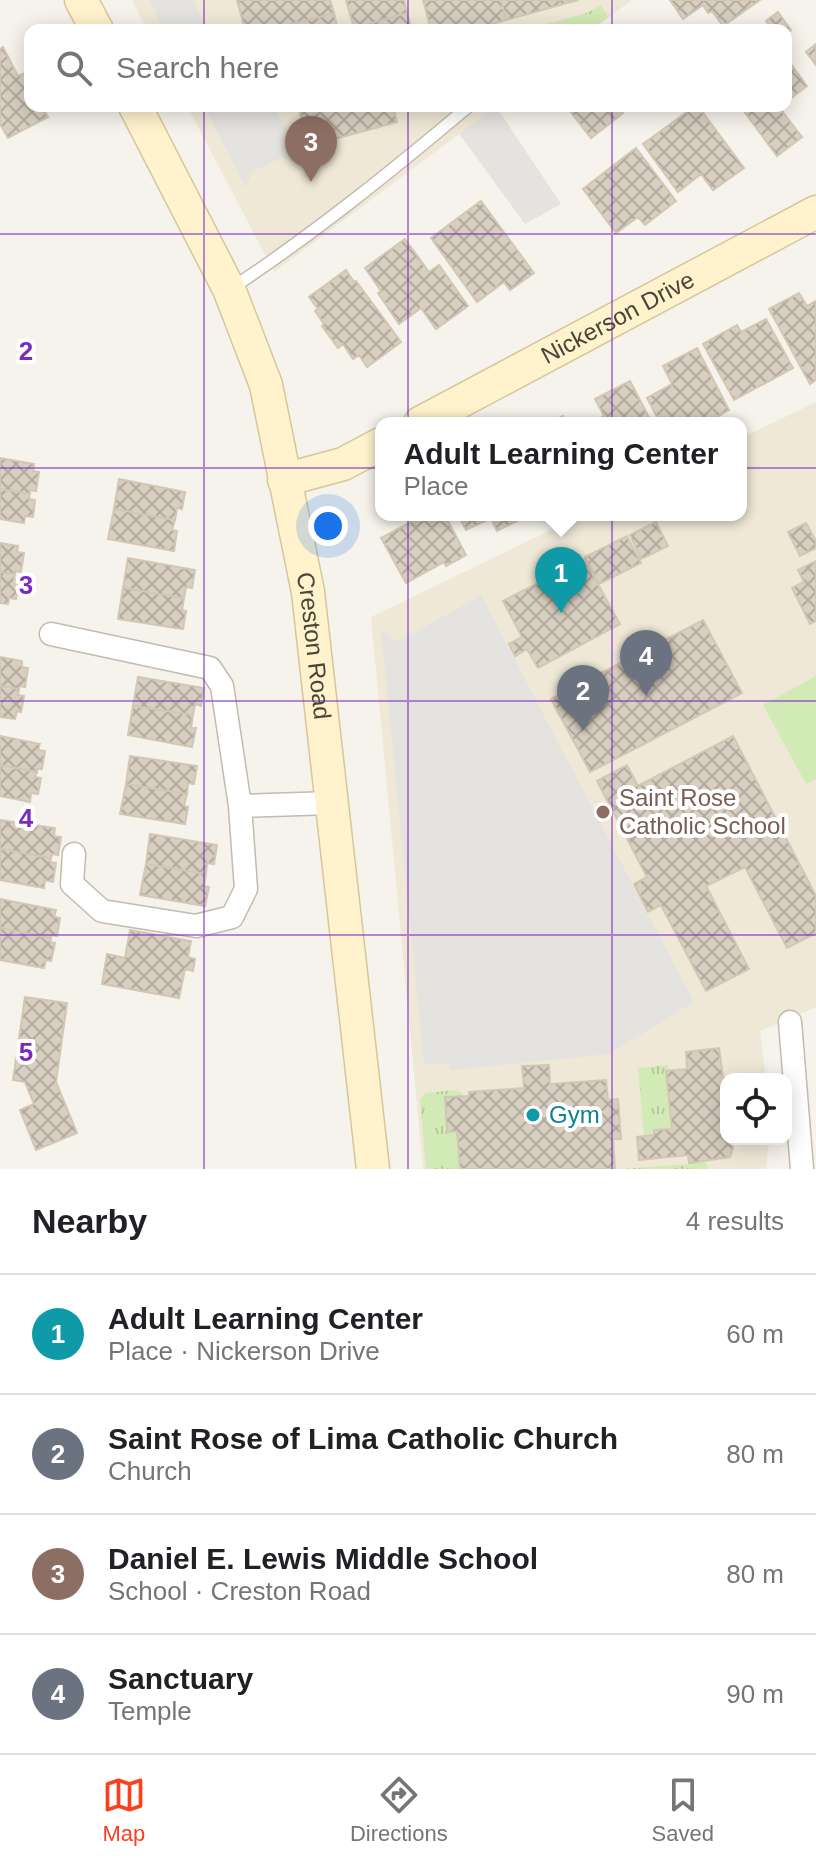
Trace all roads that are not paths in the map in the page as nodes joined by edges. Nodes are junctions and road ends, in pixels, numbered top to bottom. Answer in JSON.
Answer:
{"nodes":[{"id":1,"x":81,"y":0,"type":"edge"},
{"id":2,"x":94,"y":24,"type":"edge"},
{"id":3,"x":138,"y":112,"type":"edge"},
{"id":4,"x":462,"y":112,"type":"edge"},
{"id":5,"x":816,"y":212,"type":"edge"},
{"id":6,"x":229,"y":289,"type":"junction"},
{"id":7,"x":431,"y":417,"type":"edge"},
{"id":8,"x":375,"y":447,"type":"edge"},
{"id":9,"x":284,"y":480,"type":"junction"},
{"id":10,"x":51,"y":634,"type":"dead end"},
{"id":11,"x":332,"y":803,"type":"junction"},
{"id":12,"x":240,"y":806,"type":"junction"},
{"id":13,"x":74,"y":854,"type":"dead end"},
{"id":14,"x":790,"y":1022,"type":"dead end"},
{"id":15,"x":373,"y":1169,"type":"edge"},
{"id":16,"x":802,"y":1169,"type":"edge"}],
"edges":[{"from":1,"to":2,"type":"main road"},
{"from":3,"to":6,"type":"main road","name":"Creston Road"},
{"from":4,"to":6,"type":"lane"},
{"from":5,"to":7,"type":"main road","name":"Nickerson Drive"},
{"from":6,"to":9,"type":"main road","name":"Creston Road"},
{"from":8,"to":9,"type":"main road"},
{"from":9,"to":11,"type":"main road","name":"Creston Road"},
{"from":10,"to":12,"type":"street"},
{"from":11,"to":12,"type":"street"},
{"from":11,"to":15,"type":"main road","name":"Creston Road"},
{"from":12,"to":13,"type":"street"},
{"from":14,"to":16,"type":"street"}]}
